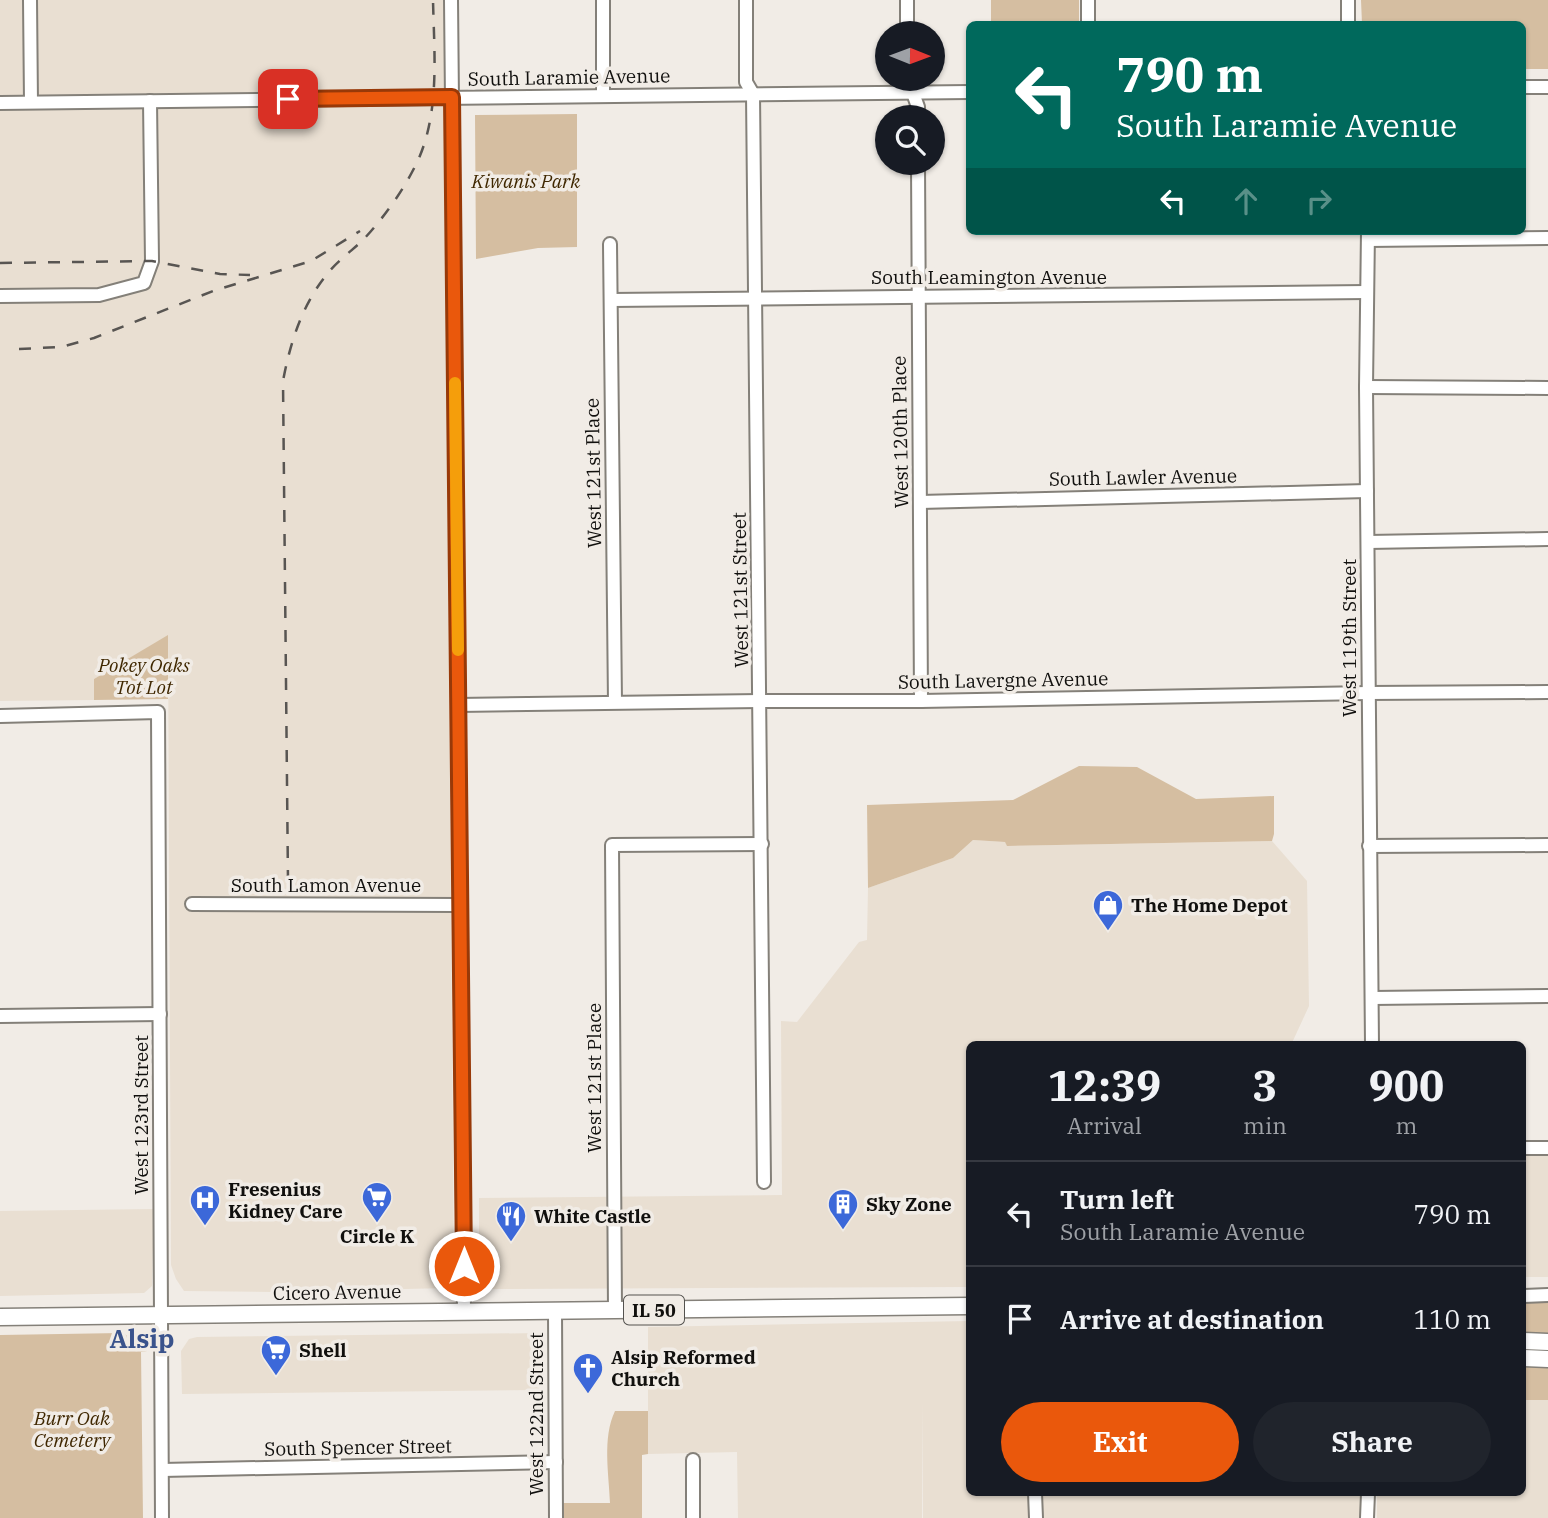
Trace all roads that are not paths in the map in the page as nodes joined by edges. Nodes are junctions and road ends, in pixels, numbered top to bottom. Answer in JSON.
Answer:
{"nodes":[{"id":1,"x":30,"y":0,"type":"edge"},
{"id":2,"x":451,"y":0,"type":"edge"},
{"id":3,"x":603,"y":0,"type":"edge"},
{"id":4,"x":746,"y":0,"type":"edge"},
{"id":5,"x":907,"y":0,"type":"edge"},
{"id":6,"x":1088,"y":0,"type":"edge"},
{"id":7,"x":1348,"y":0,"type":"edge"},
{"id":8,"x":907,"y":21,"type":"edge"},
{"id":9,"x":1088,"y":21,"type":"edge"},
{"id":10,"x":1348,"y":21,"type":"edge"},
{"id":11,"x":1526,"y":87,"type":"edge"},
{"id":12,"x":1548,"y":87,"type":"edge"},
{"id":13,"x":913,"y":92,"type":"junction"},
{"id":14,"x":966,"y":92,"type":"edge"},
{"id":15,"x":753,"y":94,"type":"junction"},
{"id":16,"x":603,"y":96,"type":"junction"},
{"id":17,"x":452,"y":97,"type":"junction"},
{"id":18,"x":150,"y":101,"type":"junction"},
{"id":19,"x":30,"y":102,"type":"junction"},
{"id":20,"x":0,"y":103,"type":"edge"},
{"id":21,"x":917,"y":105,"type":"edge"},
{"id":22,"x":918,"y":175,"type":"edge"},
{"id":23,"x":1368,"y":235,"type":"edge"},
{"id":24,"x":1548,"y":238,"type":"edge"},
{"id":25,"x":610,"y":244,"type":"dead end"},
{"id":26,"x":1367,"y":292,"type":"junction"},
{"id":27,"x":0,"y":296,"type":"edge"},
{"id":28,"x":918,"y":297,"type":"junction"},
{"id":29,"x":756,"y":298,"type":"junction"},
{"id":30,"x":611,"y":300,"type":"junction"},
{"id":31,"x":1366,"y":387,"type":"junction"},
{"id":32,"x":1548,"y":388,"type":"edge"},
{"id":33,"x":1367,"y":491,"type":"junction"},
{"id":34,"x":920,"y":502,"type":"junction"},
{"id":35,"x":1548,"y":539,"type":"edge"},
{"id":36,"x":1368,"y":542,"type":"junction"},
{"id":37,"x":1548,"y":692,"type":"edge"},
{"id":38,"x":1368,"y":693,"type":"junction"},
{"id":39,"x":760,"y":701,"type":"junction"},
{"id":40,"x":920,"y":701,"type":"junction"},
{"id":41,"x":615,"y":702,"type":"junction"},
{"id":42,"x":458,"y":705,"type":"junction"},
{"id":43,"x":0,"y":716,"type":"edge"},
{"id":44,"x":762,"y":844,"type":"junction"},
{"id":45,"x":1548,"y":845,"type":"edge"},
{"id":46,"x":1369,"y":846,"type":"junction"},
{"id":47,"x":192,"y":904,"type":"dead end"},
{"id":48,"x":460,"y":905,"type":"junction"},
{"id":49,"x":1548,"y":996,"type":"edge"},
{"id":50,"x":1372,"y":998,"type":"junction"},
{"id":51,"x":160,"y":1014,"type":"junction"},
{"id":52,"x":0,"y":1016,"type":"edge"},
{"id":53,"x":1372,"y":1041,"type":"edge"},
{"id":54,"x":1526,"y":1148,"type":"edge"},
{"id":55,"x":1548,"y":1148,"type":"edge"},
{"id":56,"x":764,"y":1182,"type":"dead end"},
{"id":57,"x":1526,"y":1296,"type":"edge"},
{"id":58,"x":1548,"y":1296,"type":"edge"},
{"id":59,"x":966,"y":1307,"type":"edge"},
{"id":60,"x":555,"y":1310,"type":"junction"},
{"id":61,"x":615,"y":1310,"type":"junction"},
{"id":62,"x":464,"y":1311,"type":"junction"},
{"id":63,"x":162,"y":1316,"type":"junction"},
{"id":64,"x":0,"y":1317,"type":"edge"},
{"id":65,"x":1526,"y":1341,"type":"edge"},
{"id":66,"x":1548,"y":1342,"type":"edge"},
{"id":67,"x":1526,"y":1358,"type":"edge"},
{"id":68,"x":1548,"y":1359,"type":"edge"},
{"id":69,"x":693,"y":1460,"type":"dead end"},
{"id":70,"x":556,"y":1462,"type":"junction"},
{"id":71,"x":162,"y":1470,"type":"junction"},
{"id":72,"x":1035,"y":1496,"type":"edge"},
{"id":73,"x":1368,"y":1496,"type":"edge"},
{"id":74,"x":162,"y":1518,"type":"edge"},
{"id":75,"x":556,"y":1518,"type":"edge"},
{"id":76,"x":693,"y":1518,"type":"edge"},
{"id":77,"x":1035,"y":1518,"type":"edge"},
{"id":78,"x":1367,"y":1518,"type":"edge"}],
"edges":[{"from":1,"to":19,"type":"street"},
{"from":2,"to":17,"type":"street"},
{"from":3,"to":16,"type":"street"},
{"from":4,"to":15,"type":"street","name":"West 121st Street"},
{"from":5,"to":8,"type":"street"},
{"from":6,"to":9,"type":"street"},
{"from":7,"to":10,"type":"street"},
{"from":11,"to":12,"type":"street"},
{"from":13,"to":14,"type":"street","name":"South Laramie Avenue"},
{"from":13,"to":15,"type":"street","name":"South Laramie Avenue"},
{"from":13,"to":21,"type":"street"},
{"from":15,"to":16,"type":"street","name":"South Laramie Avenue"},
{"from":15,"to":29,"type":"street","name":"West 121st Street"},
{"from":16,"to":17,"type":"street","name":"South Laramie Avenue"},
{"from":17,"to":18,"type":"street","name":"South Laramie Avenue"},
{"from":17,"to":42,"type":"street"},
{"from":18,"to":19,"type":"street","name":"South Laramie Avenue"},
{"from":18,"to":27,"type":"street"},
{"from":19,"to":20,"type":"street","name":"South Laramie Avenue"},
{"from":22,"to":28,"type":"street","name":"West 120th Place"},
{"from":23,"to":24,"type":"street"},
{"from":23,"to":26,"type":"street","name":"West 119th Street"},
{"from":25,"to":30,"type":"street","name":"West 121st Place"},
{"from":26,"to":28,"type":"street","name":"South Leamington Avenue"},
{"from":26,"to":31,"type":"street","name":"West 119th Street"},
{"from":28,"to":29,"type":"street","name":"South Leamington Avenue"},
{"from":28,"to":34,"type":"street","name":"West 120th Place"},
{"from":29,"to":30,"type":"street","name":"South Leamington Avenue"},
{"from":29,"to":39,"type":"street","name":"West 121st Street"},
{"from":30,"to":41,"type":"street","name":"West 121st Place"},
{"from":31,"to":32,"type":"street"},
{"from":31,"to":33,"type":"street","name":"West 119th Street"},
{"from":33,"to":34,"type":"street","name":"South Lawler Avenue"},
{"from":33,"to":36,"type":"street","name":"West 119th Street"},
{"from":34,"to":40,"type":"street","name":"West 120th Place"},
{"from":35,"to":36,"type":"street"},
{"from":36,"to":38,"type":"street","name":"West 119th Street"},
{"from":37,"to":38,"type":"street","name":"South Lavergne Avenue"},
{"from":38,"to":40,"type":"street","name":"South Lavergne Avenue"},
{"from":38,"to":46,"type":"street","name":"West 119th Street"},
{"from":39,"to":40,"type":"street","name":"South Lavergne Avenue"},
{"from":39,"to":41,"type":"street","name":"South Lavergne Avenue"},
{"from":39,"to":44,"type":"street","name":"West 121st Street"},
{"from":41,"to":42,"type":"street","name":"South Lavergne Avenue"},
{"from":42,"to":48,"type":"street"},
{"from":43,"to":51,"type":"street","name":"West 123rd Street"},
{"from":44,"to":56,"type":"street","name":"West 121st Street"},
{"from":44,"to":61,"type":"street","name":"West 121st Place"},
{"from":45,"to":46,"type":"street"},
{"from":46,"to":50,"type":"street","name":"West 119th Street"},
{"from":47,"to":48,"type":"street","name":"South Lamon Avenue"},
{"from":48,"to":62,"type":"street"},
{"from":49,"to":50,"type":"street"},
{"from":50,"to":53,"type":"street","name":"West 119th Street"},
{"from":51,"to":52,"type":"street"},
{"from":51,"to":63,"type":"street","name":"West 123rd Street"},
{"from":54,"to":55,"type":"street"},
{"from":57,"to":58,"type":"street"},
{"from":59,"to":61,"type":"main road","name":"Cicero Avenue","number":"IL 50"},
{"from":60,"to":61,"type":"main road","name":"Cicero Avenue","number":"IL 50"},
{"from":60,"to":62,"type":"main road","name":"Cicero Avenue","number":"IL 50"},
{"from":60,"to":70,"type":"street","name":"West 122nd Street"},
{"from":62,"to":63,"type":"main road","name":"Cicero Avenue","number":"IL 50"},
{"from":63,"to":64,"type":"main road","name":"Cicero Avenue","number":"IL 50"},
{"from":63,"to":71,"type":"street","name":"West 123rd Street"},
{"from":65,"to":66,"type":"main road"},
{"from":67,"to":68,"type":"main road"},
{"from":69,"to":76,"type":"street"},
{"from":70,"to":71,"type":"street","name":"South Spencer Street"},
{"from":70,"to":75,"type":"street","name":"West 122nd Street"},
{"from":71,"to":74,"type":"street","name":"West 123rd Street"},
{"from":72,"to":77,"type":"street"},
{"from":73,"to":78,"type":"street"}]}
